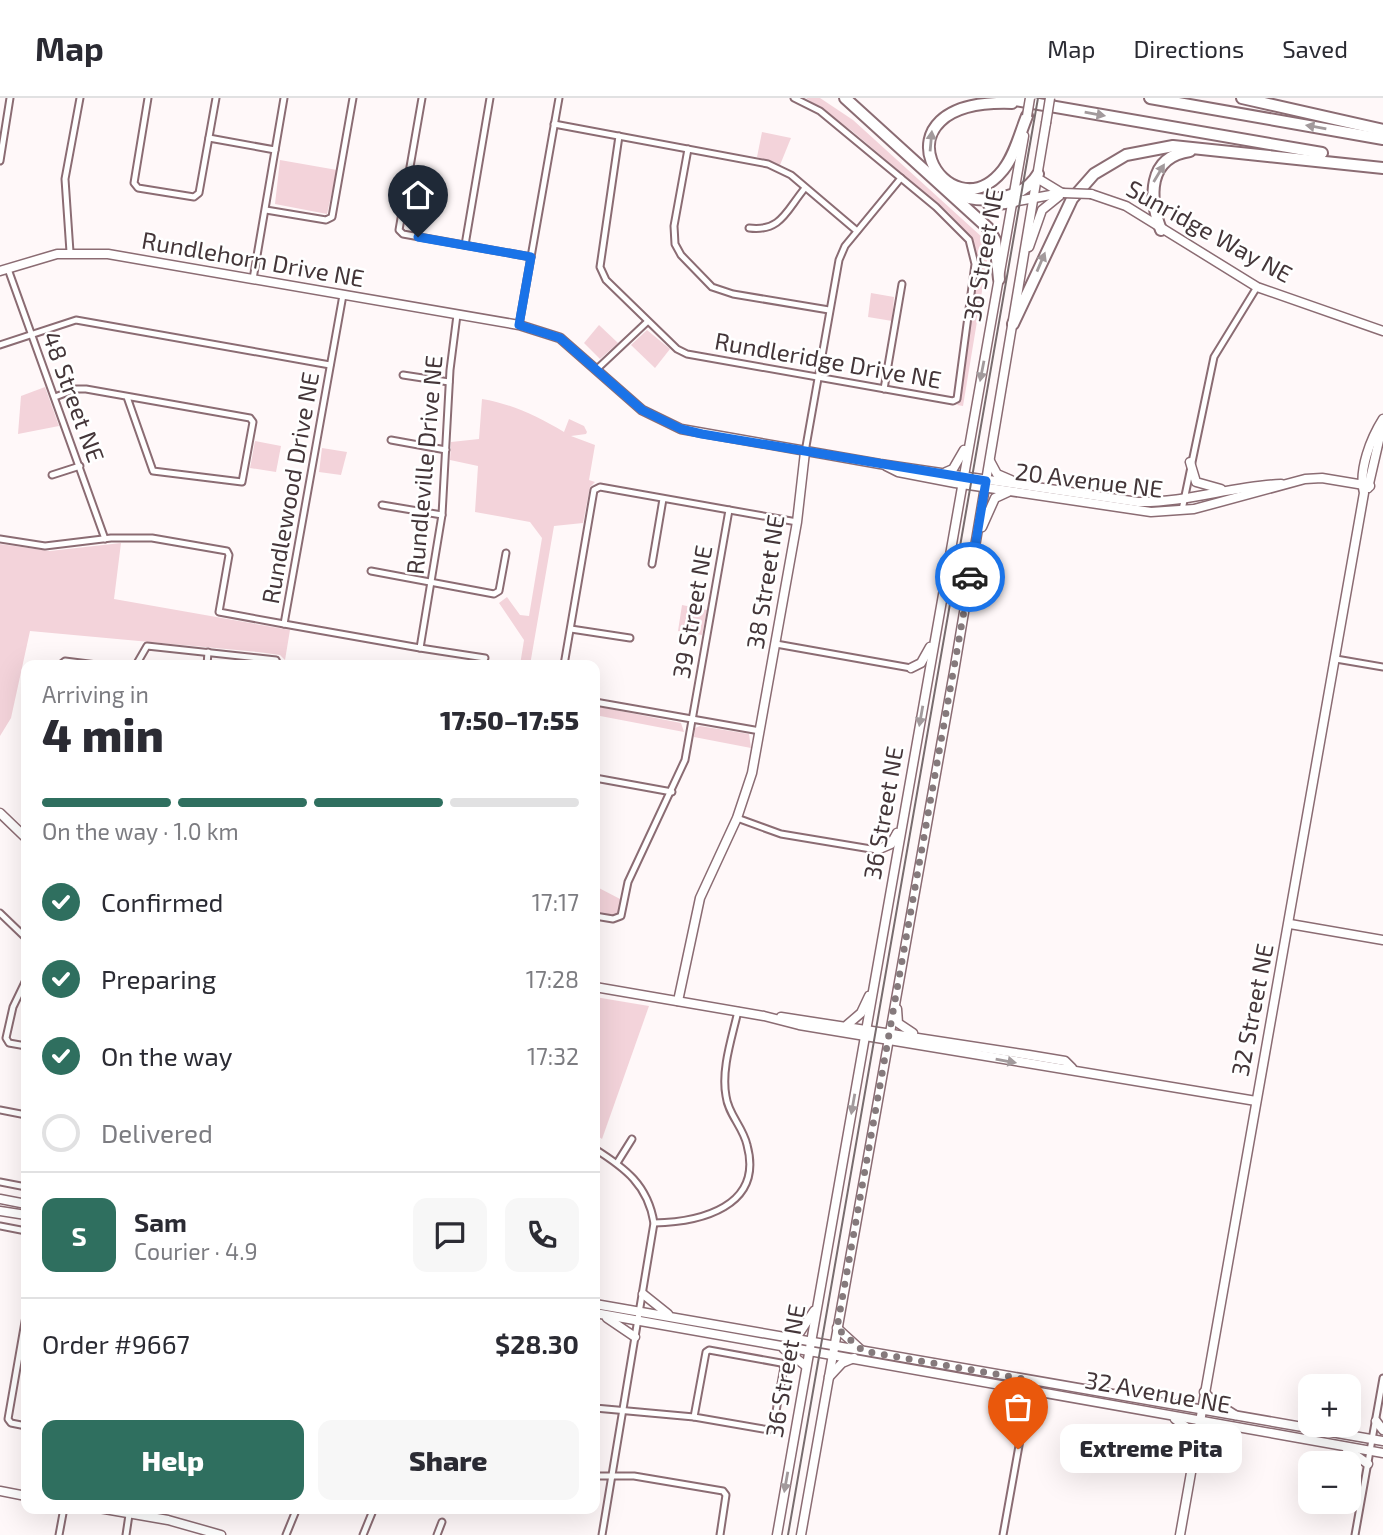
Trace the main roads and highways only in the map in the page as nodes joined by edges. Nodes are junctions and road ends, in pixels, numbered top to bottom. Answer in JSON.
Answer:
{"nodes":[{"id":1,"x":845,"y":98,"type":"edge"},
{"id":2,"x":1004,"y":98,"type":"edge"},
{"id":3,"x":1030,"y":98,"type":"edge"},
{"id":4,"x":1150,"y":98,"type":"edge"},
{"id":5,"x":1242,"y":98,"type":"edge"},
{"id":6,"x":1047,"y":102,"type":"edge"},
{"id":7,"x":1027,"y":116,"type":"junction"},
{"id":8,"x":1383,"y":130,"type":"edge"},
{"id":9,"x":1383,"y":139,"type":"edge"},
{"id":10,"x":1210,"y":149,"type":"junction"},
{"id":11,"x":1383,"y":166,"type":"edge"},
{"id":12,"x":1037,"y":176,"type":"junction"},
{"id":13,"x":940,"y":186,"type":"junction"},
{"id":14,"x":1063,"y":193,"type":"junction"},
{"id":15,"x":950,"y":195,"type":"junction"},
{"id":16,"x":1013,"y":198,"type":"junction"},
{"id":17,"x":1034,"y":198,"type":"junction"},
{"id":18,"x":1161,"y":230,"type":"junction"},
{"id":19,"x":1025,"y":254,"type":"junction"},
{"id":20,"x":4,"y":270,"type":"edge"},
{"id":21,"x":999,"y":279,"type":"junction"},
{"id":22,"x":1013,"y":324,"type":"junction"},
{"id":23,"x":1383,"y":331,"type":"edge"},
{"id":24,"x":1383,"y":421,"type":"edge"},
{"id":25,"x":968,"y":445,"type":"junction"},
{"id":26,"x":805,"y":452,"type":"junction"},
{"id":27,"x":990,"y":461,"type":"junction"},
{"id":28,"x":1190,"y":462,"type":"road end"},
{"id":29,"x":883,"y":465,"type":"junction"},
{"id":30,"x":946,"y":472,"type":"junction"},
{"id":31,"x":961,"y":480,"type":"junction"},
{"id":32,"x":973,"y":482,"type":"joint"},
{"id":33,"x":986,"y":484,"type":"junction"},
{"id":34,"x":1281,"y":484,"type":"junction"},
{"id":35,"x":1034,"y":487,"type":"junction"},
{"id":36,"x":1366,"y":488,"type":"junction"},
{"id":37,"x":1231,"y":490,"type":"junction"},
{"id":38,"x":1010,"y":492,"type":"junction"},
{"id":39,"x":976,"y":539,"type":"junction"},
{"id":40,"x":936,"y":635,"type":"junction"},
{"id":41,"x":928,"y":682,"type":"junction"},
{"id":42,"x":0,"y":813,"type":"edge"},
{"id":43,"x":902,"y":822,"type":"junction"},
{"id":44,"x":21,"y":833,"type":"edge"},
{"id":45,"x":894,"y":867,"type":"junction"},
{"id":46,"x":1290,"y":923,"type":"junction"},
{"id":47,"x":1383,"y":940,"type":"edge"},
{"id":48,"x":873,"y":987,"type":"junction"},
{"id":49,"x":600,"y":988,"type":"edge"},
{"id":50,"x":897,"y":993,"type":"junction"},
{"id":51,"x":678,"y":1001,"type":"junction"},
{"id":52,"x":764,"y":1016,"type":"junction"},
{"id":53,"x":847,"y":1025,"type":"junction"},
{"id":54,"x":865,"y":1032,"type":"junction"},
{"id":55,"x":889,"y":1037,"type":"junction"},
{"id":56,"x":925,"y":1040,"type":"junction"},
{"id":57,"x":906,"y":1044,"type":"junction"},
{"id":58,"x":1072,"y":1068,"type":"junction"},
{"id":59,"x":881,"y":1081,"type":"junction"},
{"id":60,"x":1256,"y":1101,"type":"junction"},
{"id":61,"x":0,"y":1199,"type":"edge"},
{"id":62,"x":21,"y":1203,"type":"edge"},
{"id":63,"x":0,"y":1211,"type":"edge"},
{"id":64,"x":21,"y":1214,"type":"edge"},
{"id":65,"x":643,"y":1294,"type":"road end"},
{"id":66,"x":600,"y":1305,"type":"edge"},
{"id":67,"x":817,"y":1305,"type":"junction"},
{"id":68,"x":600,"y":1314,"type":"edge"},
{"id":69,"x":600,"y":1315,"type":"edge"},
{"id":70,"x":639,"y":1316,"type":"junction"},
{"id":71,"x":677,"y":1318,"type":"junction"},
{"id":72,"x":837,"y":1328,"type":"junction"},
{"id":73,"x":635,"y":1337,"type":"road end"},
{"id":74,"x":792,"y":1338,"type":"junction"},
{"id":75,"x":776,"y":1345,"type":"junction"},
{"id":76,"x":810,"y":1346,"type":"junction"},
{"id":77,"x":833,"y":1350,"type":"junction"},
{"id":78,"x":863,"y":1351,"type":"junction"},
{"id":79,"x":854,"y":1358,"type":"junction"},
{"id":80,"x":806,"y":1366,"type":"junction"},
{"id":81,"x":828,"y":1378,"type":"junction"},
{"id":82,"x":998,"y":1385,"type":"junction"},
{"id":83,"x":1204,"y":1392,"type":"junction"},
{"id":84,"x":1025,"y":1408,"type":"road end"},
{"id":85,"x":1166,"y":1415,"type":"junction"},
{"id":86,"x":1199,"y":1416,"type":"junction"},
{"id":87,"x":1244,"y":1419,"type":"junction"},
{"id":88,"x":1376,"y":1421,"type":"road end"},
{"id":89,"x":1383,"y":1430,"type":"edge"},
{"id":90,"x":1197,"y":1435,"type":"junction"},
{"id":91,"x":1383,"y":1441,"type":"edge"},
{"id":92,"x":1342,"y":1445,"type":"junction"},
{"id":93,"x":1383,"y":1453,"type":"edge"},
{"id":94,"x":1368,"y":1464,"type":"road end"},
{"id":95,"x":0,"y":1491,"type":"edge"},
{"id":96,"x":21,"y":1495,"type":"edge"},
{"id":97,"x":141,"y":1514,"type":"edge"},
{"id":98,"x":220,"y":1535,"type":"edge"},
{"id":99,"x":776,"y":1535,"type":"edge"},
{"id":100,"x":801,"y":1535,"type":"edge"},
{"id":101,"x":1180,"y":1535,"type":"edge"}],
"edges":[{"from":1,"to":13,"type":"highway"},
{"from":2,"to":6,"type":"highway"},
{"from":3,"to":7,"type":"main road","name":"36 Street NE","bridge":true},
{"from":9,"to":4,"type":"highway","one_way":true},
{"from":5,"to":8,"type":"highway"},
{"from":7,"to":6,"type":"highway","one_way":true},
{"from":6,"to":11,"type":"highway","one_way":true},
{"from":6,"to":12,"type":"main road","name":"36 Street NE","bridge":true},
{"from":7,"to":16,"type":"main road","name":"36 Street NE"},
{"from":10,"to":11,"type":"highway"},
{"from":18,"to":10,"type":"highway","one_way":true},
{"from":22,"to":10,"type":"highway","one_way":true},
{"from":12,"to":14,"type":"main road"},
{"from":12,"to":16,"type":"highway"},
{"from":12,"to":17,"type":"main road","name":"36 Street NE"},
{"from":13,"to":15,"type":"highway"},
{"from":13,"to":16,"type":"highway"},
{"from":14,"to":17,"type":"main road","name":"Sunridge Way NE"},
{"from":14,"to":18,"type":"main road","name":"Sunridge Way NE","bridge":true},
{"from":14,"to":19,"type":"main road"},
{"from":15,"to":16,"type":"highway"},
{"from":15,"to":21,"type":"highway"},
{"from":16,"to":17,"type":"main road","name":"Sunridge Way NE"},
{"from":16,"to":21,"type":"main road","name":"36 Street NE"},
{"from":17,"to":19,"type":"main road","name":"36 Street NE"},
{"from":18,"to":23,"type":"main road","name":"Sunridge Way NE"},
{"from":19,"to":22,"type":"main road","name":"36 Street NE"},
{"from":20,"to":26,"type":"main road","name":"Rundlehorn Drive NE"},
{"from":21,"to":25,"type":"main road","name":"36 Street NE","one_way":true},
{"from":22,"to":27,"type":"main road","name":"36 Street NE"},
{"from":24,"to":36,"type":"main road","name":"32 Street NE"},
{"from":25,"to":30,"type":"main road"},
{"from":25,"to":31,"type":"main road","name":"36 Street NE"},
{"from":26,"to":29,"type":"main road","name":"Rundlehorn Drive NE"},
{"from":26,"to":51,"type":"main road","name":"38 Street NE"},
{"from":27,"to":33,"type":"main road","name":"36 Street NE"},
{"from":27,"to":35,"type":"main road"},
{"from":28,"to":37,"type":"main road"},
{"from":29,"to":30,"type":"main road","name":"Rundlehorn Drive NE"},
{"from":29,"to":31,"type":"main road","name":"Rundlehorn Drive NE"},
{"from":30,"to":31,"type":"main road","name":"Rundlehorn Drive NE"},
{"from":31,"to":32,"type":"main road","name":"Rundlehorn Drive NE"},
{"from":31,"to":40,"type":"main road","name":"36 Street NE"},
{"from":32,"to":33,"type":"main road","name":"20 Avenue NE"},
{"from":33,"to":35,"type":"main road","name":"20 Avenue NE"},
{"from":33,"to":38,"type":"main road","name":"20 Avenue NE"},
{"from":33,"to":39,"type":"main road","name":"36 Street NE"},
{"from":34,"to":36,"type":"main road","name":"20 Avenue NE"},
{"from":34,"to":37,"type":"main road","name":"20 Avenue NE"},
{"from":34,"to":38,"type":"main road","name":"20 Avenue NE"},
{"from":35,"to":37,"type":"main road","name":"20 Avenue NE"},
{"from":36,"to":46,"type":"main road","name":"32 Street NE"},
{"from":38,"to":39,"type":"main road"},
{"from":39,"to":50,"type":"main road","name":"36 Street NE"},
{"from":40,"to":41,"type":"main road","name":"36 Street NE"},
{"from":40,"to":41,"type":"main road"},
{"from":41,"to":43,"type":"main road","name":"36 Street NE","one_way":true},
{"from":42,"to":44,"type":"main road"},
{"from":43,"to":45,"type":"main road","name":"36 Street NE"},
{"from":43,"to":45,"type":"main road"},
{"from":45,"to":48,"type":"main road","name":"36 Street NE"},
{"from":46,"to":47,"type":"main road"},
{"from":46,"to":60,"type":"main road","name":"32 Street NE"},
{"from":48,"to":53,"type":"main road"},
{"from":48,"to":54,"type":"main road","name":"36 Street NE"},
{"from":49,"to":51,"type":"main road"},
{"from":50,"to":55,"type":"main road","name":"36 Street NE"},
{"from":50,"to":56,"type":"main road"},
{"from":51,"to":52,"type":"main road"},
{"from":52,"to":53,"type":"main road"},
{"from":52,"to":54,"type":"main road"},
{"from":53,"to":54,"type":"main road"},
{"from":54,"to":55,"type":"main road"},
{"from":54,"to":67,"type":"main road","name":"36 Street NE","one_way":true},
{"from":55,"to":56,"type":"main road"},
{"from":55,"to":57,"type":"main road"},
{"from":55,"to":59,"type":"main road","name":"36 Street NE"},
{"from":56,"to":58,"type":"main road"},
{"from":57,"to":58,"type":"main road","one_way":true},
{"from":57,"to":59,"type":"main road"},
{"from":58,"to":60,"type":"main road"},
{"from":59,"to":72,"type":"main road","name":"36 Street NE"},
{"from":60,"to":83,"type":"main road","name":"32 Street NE"},
{"from":61,"to":62,"type":"main road"},
{"from":63,"to":64,"type":"main road"},
{"from":65,"to":71,"type":"main road"},
{"from":66,"to":70,"type":"main road","name":"32 Avenue NE"},
{"from":67,"to":74,"type":"main road"},
{"from":67,"to":76,"type":"main road","name":"36 Street NE"},
{"from":68,"to":70,"type":"main road","name":"32 Avenue NE"},
{"from":69,"to":73,"type":"main road"},
{"from":70,"to":71,"type":"main road","name":"32 Avenue NE"},
{"from":70,"to":75,"type":"main road","name":"32 Avenue NE"},
{"from":71,"to":74,"type":"main road","name":"32 Avenue NE"},
{"from":72,"to":77,"type":"main road","name":"36 Street NE"},
{"from":72,"to":78,"type":"main road"},
{"from":74,"to":76,"type":"main road","name":"32 Avenue NE"},
{"from":75,"to":76,"type":"main road","name":"32 Avenue NE"},
{"from":75,"to":80,"type":"main road"},
{"from":76,"to":77,"type":"main road","name":"32 Avenue NE"},
{"from":76,"to":80,"type":"main road","name":"36 Street NE"},
{"from":77,"to":78,"type":"main road","name":"32 Avenue NE"},
{"from":77,"to":79,"type":"main road","name":"32 Avenue NE"},
{"from":77,"to":81,"type":"main road","name":"36 Street NE"},
{"from":78,"to":86,"type":"main road","name":"32 Avenue NE"},
{"from":79,"to":81,"type":"main road"},
{"from":79,"to":82,"type":"main road","name":"32 Avenue NE"},
{"from":80,"to":99,"type":"main road","name":"36 Street NE","one_way":true},
{"from":81,"to":100,"type":"main road","name":"36 Street NE"},
{"from":82,"to":84,"type":"main road"},
{"from":82,"to":85,"type":"main road","name":"32 Avenue NE"},
{"from":83,"to":86,"type":"main road","name":"32 Street NE"},
{"from":83,"to":87,"type":"main road"},
{"from":85,"to":86,"type":"main road","name":"32 Avenue NE"},
{"from":85,"to":90,"type":"main road"},
{"from":86,"to":87,"type":"main road","name":"32 Avenue NE"},
{"from":86,"to":90,"type":"main road","name":"32 Street NE"},
{"from":86,"to":92,"type":"main road","name":"32 Avenue NE"},
{"from":87,"to":91,"type":"main road","name":"32 Avenue NE"},
{"from":88,"to":89,"type":"main road"},
{"from":90,"to":101,"type":"main road","name":"32 Street NE"},
{"from":92,"to":93,"type":"main road","name":"32 Avenue NE"},
{"from":92,"to":94,"type":"main road"},
{"from":95,"to":96,"type":"main road"},
{"from":97,"to":98,"type":"main road"}]}
